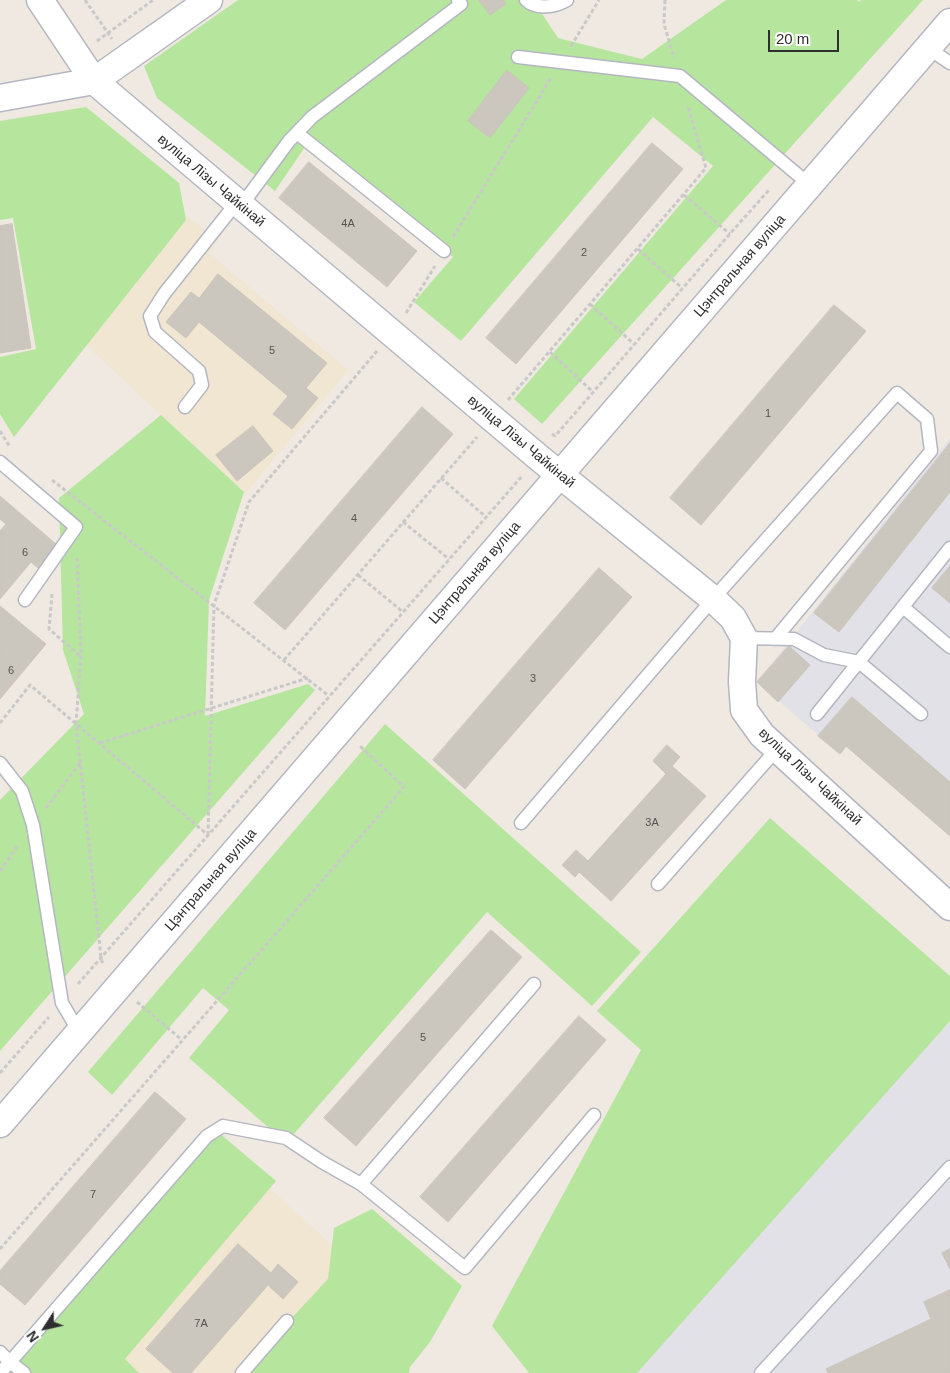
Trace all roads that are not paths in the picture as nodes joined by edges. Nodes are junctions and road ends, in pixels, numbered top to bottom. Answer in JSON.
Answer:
{"nodes":[{"id":1,"x":40,"y":0,"type":"edge"},
{"id":2,"x":209,"y":0,"type":"edge"},
{"id":3,"x":458,"y":0,"type":"edge"},
{"id":4,"x":526,"y":0,"type":"edge"},
{"id":5,"x":567,"y":0,"type":"edge"},
{"id":6,"x":950,"y":22,"type":"edge"},
{"id":7,"x":928,"y":48,"type":"junction"},
{"id":8,"x":518,"y":57,"type":"dead end"},
{"id":9,"x":950,"y":63,"type":"edge"},
{"id":10,"x":94,"y":81,"type":"junction"},
{"id":11,"x":0,"y":98,"type":"edge"},
{"id":12,"x":297,"y":132,"type":"junction"},
{"id":13,"x":810,"y":185,"type":"junction"},
{"id":14,"x":239,"y":204,"type":"junction"},
{"id":15,"x":444,"y":250,"type":"road end"},
{"id":16,"x":185,"y":407,"type":"dead end"},
{"id":17,"x":2,"y":467,"type":"edge"},
{"id":18,"x":560,"y":474,"type":"junction"},
{"id":19,"x":950,"y":548,"type":"edge"},
{"id":20,"x":713,"y":599,"type":"junction"},
{"id":21,"x":25,"y":600,"type":"dead end"},
{"id":22,"x":903,"y":607,"type":"junction"},
{"id":23,"x":744,"y":638,"type":"junction"},
{"id":24,"x":775,"y":639,"type":"junction"},
{"id":25,"x":950,"y":647,"type":"edge"},
{"id":26,"x":859,"y":662,"type":"junction"},
{"id":27,"x":817,"y":714,"type":"dead end"},
{"id":28,"x":921,"y":714,"type":"dead end"},
{"id":29,"x":777,"y":749,"type":"junction"},
{"id":30,"x":0,"y":763,"type":"edge"},
{"id":31,"x":521,"y":823,"type":"dead end"},
{"id":32,"x":658,"y":884,"type":"dead end"},
{"id":33,"x":950,"y":907,"type":"edge"},
{"id":34,"x":534,"y":984,"type":"dead end"},
{"id":35,"x":79,"y":1032,"type":"junction"},
{"id":36,"x":594,"y":1115,"type":"dead end"},
{"id":37,"x":0,"y":1124,"type":"edge"},
{"id":38,"x":950,"y":1167,"type":"edge"},
{"id":39,"x":361,"y":1184,"type":"junction"},
{"id":40,"x":287,"y":1321,"type":"dead end"},
{"id":41,"x":0,"y":1352,"type":"edge"},
{"id":42,"x":10,"y":1362,"type":"junction"},
{"id":43,"x":0,"y":1373,"type":"edge"},
{"id":44,"x":24,"y":1373,"type":"edge"},
{"id":45,"x":242,"y":1373,"type":"edge"},
{"id":46,"x":761,"y":1373,"type":"edge"}],
"edges":[{"from":1,"to":10,"type":"street","name":"вуліца Лізы Чайкінай"},
{"from":2,"to":10,"type":"street"},
{"from":3,"to":12,"type":"lane"},
{"from":4,"to":5,"type":"lane"},
{"from":6,"to":7,"type":"street","name":"Цэнтральная вуліца"},
{"from":7,"to":9,"type":"lane"},
{"from":7,"to":13,"type":"street","name":"Цэнтральная вуліца"},
{"from":8,"to":13,"type":"lane"},
{"from":10,"to":11,"type":"street"},
{"from":10,"to":14,"type":"street","name":"вуліца Лізы Чайкінай"},
{"from":12,"to":14,"type":"lane"},
{"from":12,"to":15,"type":"lane"},
{"from":13,"to":18,"type":"street","name":"Цэнтральная вуліца"},
{"from":14,"to":16,"type":"lane"},
{"from":14,"to":18,"type":"street","name":"вуліца Лізы Чайкінай"},
{"from":17,"to":21,"type":"lane"},
{"from":18,"to":20,"type":"street","name":"вуліца Лізы Чайкінай"},
{"from":18,"to":35,"type":"street","name":"Цэнтральная вуліца"},
{"from":19,"to":22,"type":"lane"},
{"from":20,"to":23,"type":"street","name":"вуліца Лізы Чайкінай"},
{"from":20,"to":24,"type":"lane"},
{"from":20,"to":31,"type":"lane"},
{"from":22,"to":25,"type":"lane"},
{"from":22,"to":26,"type":"lane"},
{"from":23,"to":24,"type":"lane"},
{"from":23,"to":29,"type":"street","name":"вуліца Лізы Чайкінай"},
{"from":24,"to":26,"type":"lane"},
{"from":26,"to":27,"type":"lane"},
{"from":26,"to":28,"type":"lane"},
{"from":29,"to":32,"type":"lane"},
{"from":29,"to":33,"type":"street","name":"вуліца Лізы Чайкінай"},
{"from":30,"to":35,"type":"lane"},
{"from":34,"to":39,"type":"lane"},
{"from":35,"to":37,"type":"street","name":"Цэнтральная вуліца"},
{"from":36,"to":39,"type":"lane"},
{"from":38,"to":46,"type":"lane"},
{"from":39,"to":42,"type":"lane"},
{"from":40,"to":45,"type":"lane"},
{"from":41,"to":42,"type":"lane"},
{"from":42,"to":43,"type":"lane"},
{"from":42,"to":44,"type":"lane"}]}
